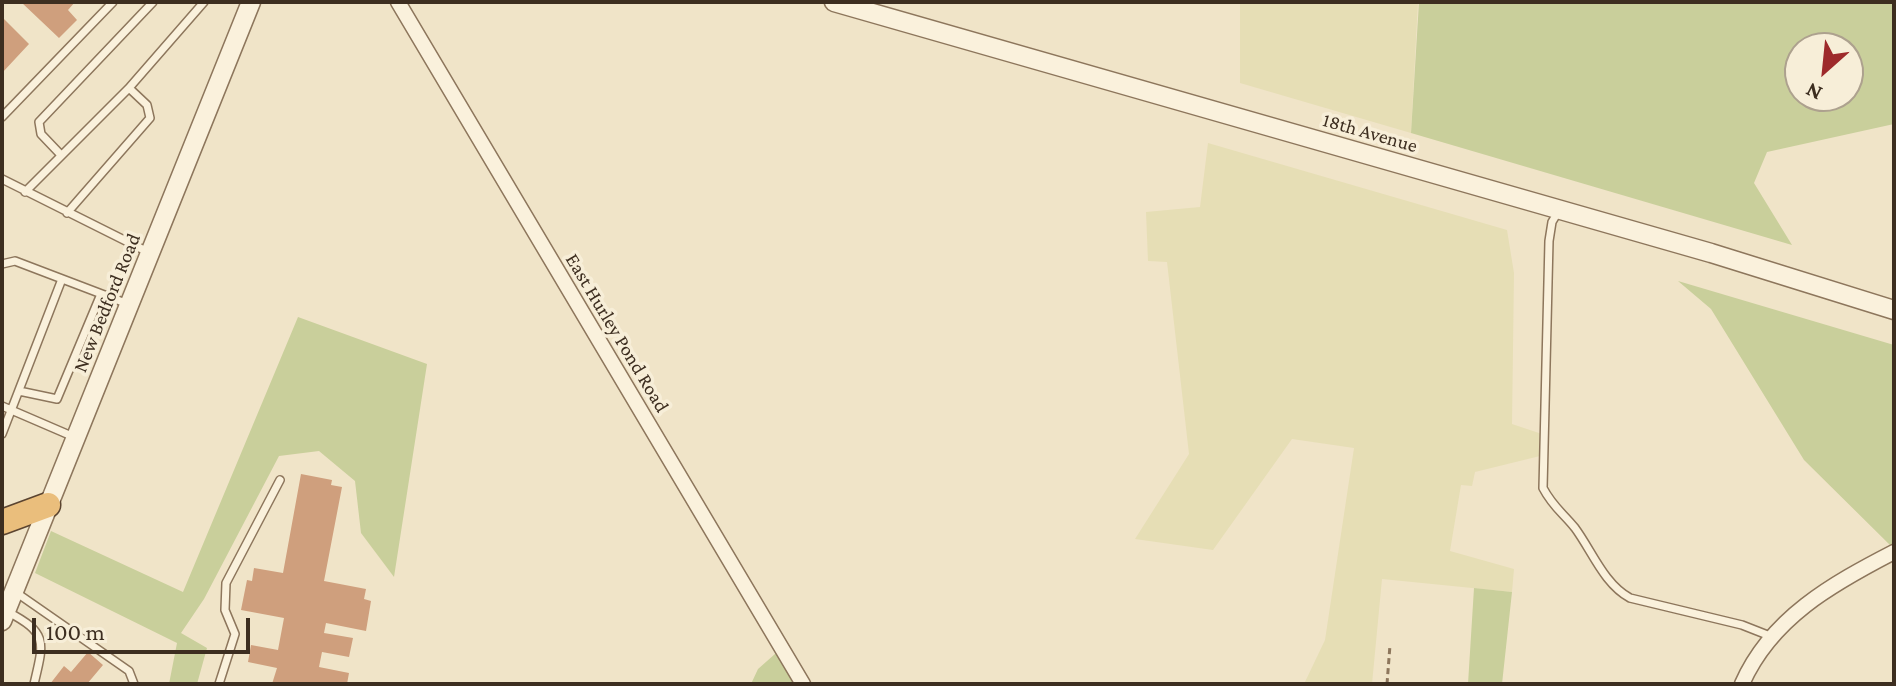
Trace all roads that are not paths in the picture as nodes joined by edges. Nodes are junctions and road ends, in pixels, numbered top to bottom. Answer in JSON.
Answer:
{"nodes":[{"id":1,"x":113,"y":2,"type":"edge"},
{"id":2,"x":153,"y":2,"type":"edge"},
{"id":3,"x":204,"y":2,"type":"edge"},
{"id":4,"x":398,"y":2,"type":"edge"},
{"id":5,"x":834,"y":2,"type":"edge"},
{"id":6,"x":245,"y":4,"type":"edge"},
{"id":7,"x":129,"y":88,"type":"junction"},
{"id":8,"x":2,"y":117,"type":"edge"},
{"id":9,"x":61,"y":155,"type":"junction"},
{"id":10,"x":2,"y":179,"type":"edge"},
{"id":11,"x":25,"y":192,"type":"junction"},
{"id":12,"x":1560,"y":210,"type":"junction"},
{"id":13,"x":67,"y":213,"type":"junction"},
{"id":14,"x":151,"y":253,"type":"junction"},
{"id":15,"x":2,"y":264,"type":"edge"},
{"id":16,"x":62,"y":279,"type":"junction"},
{"id":17,"x":101,"y":294,"type":"junction"},
{"id":18,"x":130,"y":305,"type":"junction"},
{"id":19,"x":1893,"y":308,"type":"edge"},
{"id":20,"x":19,"y":391,"type":"junction"},
{"id":21,"x":2,"y":406,"type":"edge"},
{"id":22,"x":12,"y":410,"type":"junction"},
{"id":23,"x":2,"y":434,"type":"edge"},
{"id":24,"x":76,"y":437,"type":"junction"},
{"id":25,"x":280,"y":480,"type":"dead end"},
{"id":26,"x":48,"y":505,"type":"junction"},
{"id":27,"x":2,"y":522,"type":"edge"},
{"id":28,"x":1894,"y":552,"type":"edge"},
{"id":29,"x":14,"y":591,"type":"junction"},
{"id":30,"x":4,"y":616,"type":"edge"},
{"id":31,"x":1770,"y":636,"type":"junction"},
{"id":32,"x":34,"y":684,"type":"edge"},
{"id":33,"x":134,"y":684,"type":"edge"},
{"id":34,"x":219,"y":684,"type":"edge"},
{"id":35,"x":803,"y":684,"type":"edge"},
{"id":36,"x":1742,"y":684,"type":"edge"}],
"edges":[{"from":1,"to":8,"type":"lane"},
{"from":2,"to":9,"type":"lane"},
{"from":3,"to":7,"type":"lane"},
{"from":4,"to":35,"type":"street","name":"East Hurley Pond Road"},
{"from":5,"to":12,"type":"street","name":"18th Avenue"},
{"from":6,"to":14,"type":"street","name":"New Bedford Road"},
{"from":7,"to":9,"type":"lane"},
{"from":7,"to":13,"type":"lane"},
{"from":9,"to":11,"type":"lane"},
{"from":10,"to":11,"type":"lane"},
{"from":11,"to":13,"type":"lane"},
{"from":12,"to":19,"type":"street","name":"18th Avenue"},
{"from":12,"to":31,"type":"lane"},
{"from":13,"to":14,"type":"lane"},
{"from":14,"to":18,"type":"street","name":"New Bedford Road"},
{"from":15,"to":16,"type":"lane"},
{"from":16,"to":17,"type":"lane"},
{"from":16,"to":20,"type":"lane"},
{"from":17,"to":18,"type":"lane"},
{"from":17,"to":20,"type":"lane"},
{"from":18,"to":24,"type":"street","name":"New Bedford Road"},
{"from":20,"to":22,"type":"lane"},
{"from":21,"to":22,"type":"lane"},
{"from":22,"to":23,"type":"lane"},
{"from":22,"to":24,"type":"lane"},
{"from":24,"to":26,"type":"street","name":"New Bedford Road"},
{"from":25,"to":34,"type":"lane"},
{"from":26,"to":27,"type":"highway"},
{"from":26,"to":29,"type":"street","name":"New Bedford Road"},
{"from":28,"to":31,"type":"street"},
{"from":29,"to":30,"type":"street","name":"New Bedford Road"},
{"from":29,"to":33,"type":"lane"},
{"from":30,"to":32,"type":"lane"},
{"from":31,"to":36,"type":"street"}]}
